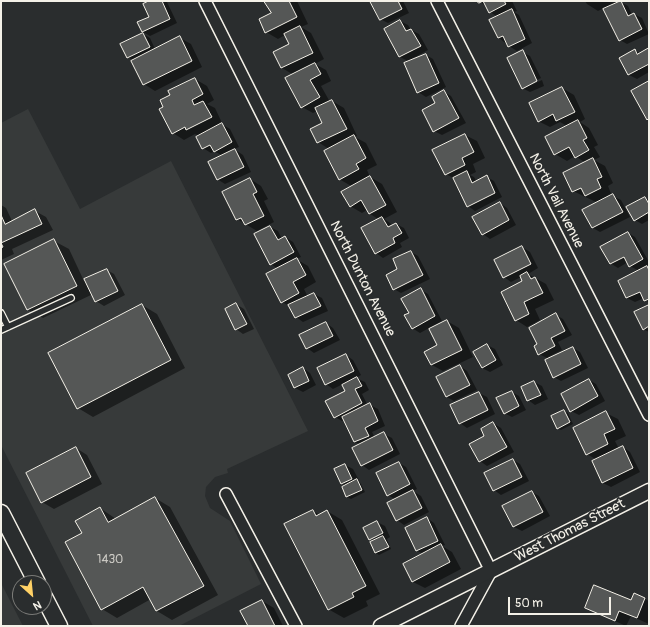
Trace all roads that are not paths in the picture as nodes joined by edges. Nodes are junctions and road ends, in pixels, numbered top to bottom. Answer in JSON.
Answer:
{"nodes":[{"id":1,"x":205,"y":1,"type":"edge"},
{"id":2,"x":437,"y":1,"type":"edge"},
{"id":3,"x":71,"y":298,"type":"dead end"},
{"id":4,"x":1,"y":313,"type":"edge"},
{"id":5,"x":8,"y":327,"type":"junction"},
{"id":6,"x":1,"y":330,"type":"edge"},
{"id":7,"x":649,"y":415,"type":"edge"},
{"id":8,"x":649,"y":491,"type":"edge"},
{"id":9,"x":226,"y":494,"type":"dead end"},
{"id":10,"x":1,"y":513,"type":"edge"},
{"id":11,"x":491,"y":571,"type":"junction"},
{"id":12,"x":33,"y":575,"type":"edge"},
{"id":13,"x":52,"y":612,"type":"edge"},
{"id":14,"x":59,"y":626,"type":"edge"},
{"id":15,"x":296,"y":626,"type":"edge"},
{"id":16,"x":381,"y":626,"type":"edge"},
{"id":17,"x":462,"y":626,"type":"edge"}],
"edges":[{"from":1,"to":11,"type":"street","name":"North Dunton Avenue"},
{"from":2,"to":7,"type":"street","name":"North Vail Avenue"},
{"from":3,"to":5,"type":"lane"},
{"from":4,"to":5,"type":"lane"},
{"from":5,"to":6,"type":"lane"},
{"from":8,"to":11,"type":"street","name":"West Thomas Street"},
{"from":9,"to":15,"type":"street"},
{"from":10,"to":12,"type":"main road"},
{"from":11,"to":16,"type":"street","name":"West Thomas Street"},
{"from":11,"to":17,"type":"street"},
{"from":13,"to":14,"type":"main road"}]}
